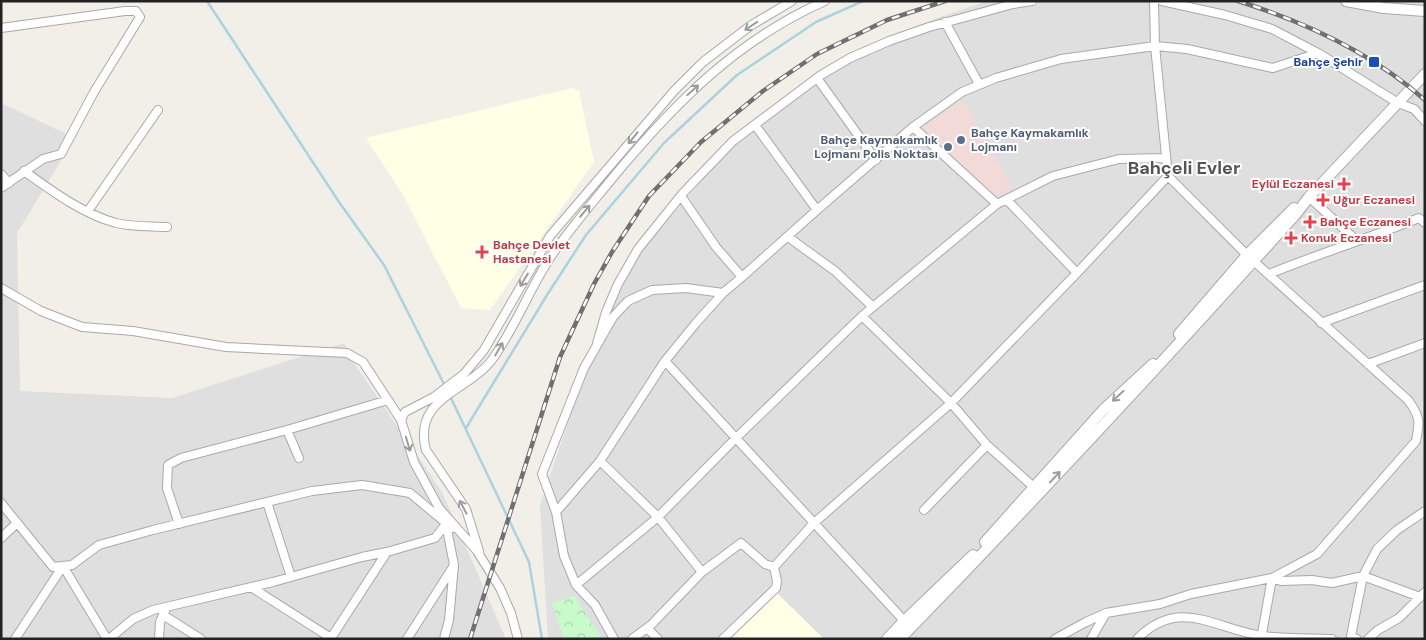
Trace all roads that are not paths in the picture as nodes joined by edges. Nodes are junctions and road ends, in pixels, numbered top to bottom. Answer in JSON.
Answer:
{"nodes":[{"id":1,"x":792,"y":1,"type":"edge"},
{"id":2,"x":825,"y":1,"type":"edge"},
{"id":3,"x":1032,"y":1,"type":"edge"},
{"id":4,"x":1154,"y":1,"type":"edge"},
{"id":5,"x":1162,"y":1,"type":"edge"},
{"id":6,"x":1346,"y":1,"type":"edge"},
{"id":7,"x":1425,"y":11,"type":"edge"},
{"id":8,"x":945,"y":22,"type":"junction"},
{"id":9,"x":1,"y":28,"type":"edge"},
{"id":10,"x":1156,"y":46,"type":"junction"},
{"id":11,"x":1318,"y":53,"type":"junction"},
{"id":12,"x":1425,"y":74,"type":"edge"},
{"id":13,"x":817,"y":78,"type":"junction"},
{"id":14,"x":979,"y":84,"type":"junction"},
{"id":15,"x":1398,"y":103,"type":"junction"},
{"id":16,"x":158,"y":110,"type":"dead end"},
{"id":17,"x":1425,"y":121,"type":"edge"},
{"id":18,"x":756,"y":124,"type":"junction"},
{"id":19,"x":913,"y":127,"type":"junction"},
{"id":20,"x":1165,"y":158,"type":"junction"},
{"id":21,"x":876,"y":160,"type":"junction"},
{"id":22,"x":24,"y":171,"type":"junction"},
{"id":23,"x":1,"y":174,"type":"edge"},
{"id":24,"x":1168,"y":176,"type":"junction"},
{"id":25,"x":9,"y":182,"type":"junction"},
{"id":26,"x":1,"y":188,"type":"edge"},
{"id":27,"x":681,"y":196,"type":"junction"},
{"id":28,"x":1308,"y":197,"type":"junction"},
{"id":29,"x":1007,"y":200,"type":"junction"},
{"id":30,"x":996,"y":204,"type":"junction"},
{"id":31,"x":817,"y":210,"type":"junction"},
{"id":32,"x":88,"y":211,"type":"junction"},
{"id":33,"x":1425,"y":223,"type":"edge"},
{"id":34,"x":167,"y":227,"type":"dead end"},
{"id":35,"x":788,"y":237,"type":"junction"},
{"id":36,"x":1357,"y":241,"type":"junction"},
{"id":37,"x":1251,"y":258,"type":"junction"},
{"id":38,"x":1077,"y":273,"type":"junction"},
{"id":39,"x":1268,"y":274,"type":"junction"},
{"id":40,"x":742,"y":277,"type":"junction"},
{"id":41,"x":1425,"y":285,"type":"edge"},
{"id":42,"x":1,"y":288,"type":"edge"},
{"id":43,"x":723,"y":293,"type":"junction"},
{"id":44,"x":873,"y":307,"type":"junction"},
{"id":45,"x":862,"y":316,"type":"junction"},
{"id":46,"x":1321,"y":323,"type":"junction"},
{"id":47,"x":1425,"y":344,"type":"edge"},
{"id":48,"x":596,"y":347,"type":"junction"},
{"id":49,"x":665,"y":361,"type":"junction"},
{"id":50,"x":1368,"y":364,"type":"junction"},
{"id":51,"x":437,"y":399,"type":"junction"},
{"id":52,"x":388,"y":400,"type":"junction"},
{"id":53,"x":951,"y":403,"type":"junction"},
{"id":54,"x":1103,"y":410,"type":"junction"},
{"id":55,"x":1421,"y":410,"type":"edge"},
{"id":56,"x":1112,"y":417,"type":"junction"},
{"id":57,"x":401,"y":420,"type":"junction"},
{"id":58,"x":287,"y":430,"type":"junction"},
{"id":59,"x":736,"y":438,"type":"junction"},
{"id":60,"x":987,"y":445,"type":"junction"},
{"id":61,"x":299,"y":458,"type":"dead end"},
{"id":62,"x":600,"y":460,"type":"junction"},
{"id":63,"x":1037,"y":490,"type":"junction"},
{"id":64,"x":267,"y":502,"type":"junction"},
{"id":65,"x":1,"y":503,"type":"edge"},
{"id":66,"x":924,"y":510,"type":"dead end"},
{"id":67,"x":1425,"y":511,"type":"edge"},
{"id":68,"x":556,"y":512,"type":"junction"},
{"id":69,"x":658,"y":517,"type":"junction"},
{"id":70,"x":17,"y":522,"type":"junction"},
{"id":71,"x":814,"y":523,"type":"junction"},
{"id":72,"x":179,"y":524,"type":"junction"},
{"id":73,"x":446,"y":524,"type":"junction"},
{"id":74,"x":1,"y":538,"type":"edge"},
{"id":75,"x":387,"y":552,"type":"junction"},
{"id":76,"x":479,"y":553,"type":"junction"},
{"id":77,"x":454,"y":565,"type":"junction"},
{"id":78,"x":63,"y":566,"type":"junction"},
{"id":79,"x":774,"y":567,"type":"junction"},
{"id":80,"x":702,"y":572,"type":"junction"},
{"id":81,"x":1363,"y":576,"type":"junction"},
{"id":82,"x":291,"y":577,"type":"junction"},
{"id":83,"x":1272,"y":578,"type":"junction"},
{"id":84,"x":576,"y":585,"type":"junction"},
{"id":85,"x":251,"y":587,"type":"junction"},
{"id":86,"x":1423,"y":595,"type":"edge"},
{"id":87,"x":167,"y":606,"type":"junction"},
{"id":88,"x":1106,"y":614,"type":"junction"},
{"id":89,"x":163,"y":615,"type":"junction"},
{"id":90,"x":907,"y":625,"type":"junction"},
{"id":91,"x":647,"y":628,"type":"junction"},
{"id":92,"x":1261,"y":637,"type":"edge"},
{"id":93,"x":331,"y":638,"type":"edge"},
{"id":94,"x":15,"y":639,"type":"edge"},
{"id":95,"x":108,"y":639,"type":"edge"},
{"id":96,"x":159,"y":639,"type":"edge"},
{"id":97,"x":201,"y":639,"type":"edge"},
{"id":98,"x":407,"y":639,"type":"edge"},
{"id":99,"x":444,"y":639,"type":"edge"},
{"id":100,"x":518,"y":639,"type":"edge"},
{"id":101,"x":614,"y":639,"type":"edge"},
{"id":102,"x":632,"y":639,"type":"edge"},
{"id":103,"x":658,"y":639,"type":"edge"},
{"id":104,"x":723,"y":639,"type":"edge"},
{"id":105,"x":887,"y":639,"type":"edge"},
{"id":106,"x":900,"y":639,"type":"edge"},
{"id":107,"x":1056,"y":639,"type":"edge"},
{"id":108,"x":1091,"y":639,"type":"edge"},
{"id":109,"x":1137,"y":639,"type":"edge"},
{"id":110,"x":1332,"y":639,"type":"edge"},
{"id":111,"x":1357,"y":639,"type":"edge"},
{"id":112,"x":1368,"y":639,"type":"edge"}],
"edges":[{"from":1,"to":51,"type":"street","one_way":true},
{"from":51,"to":2,"type":"street","one_way":true},
{"from":3,"to":8,"type":"street"},
{"from":4,"to":10,"type":"street"},
{"from":5,"to":11,"type":"street"},
{"from":6,"to":7,"type":"street"},
{"from":8,"to":13,"type":"street"},
{"from":8,"to":14,"type":"street"},
{"from":9,"to":22,"type":"street"},
{"from":10,"to":11,"type":"street"},
{"from":10,"to":14,"type":"street"},
{"from":10,"to":20,"type":"street"},
{"from":11,"to":15,"type":"street"},
{"from":12,"to":15,"type":"street"},
{"from":13,"to":18,"type":"street"},
{"from":13,"to":21,"type":"street"},
{"from":14,"to":19,"type":"street"},
{"from":15,"to":17,"type":"street"},
{"from":15,"to":28,"type":"street"},
{"from":16,"to":32,"type":"street"},
{"from":18,"to":27,"type":"street"},
{"from":18,"to":31,"type":"street"},
{"from":19,"to":21,"type":"street"},
{"from":19,"to":30,"type":"street"},
{"from":20,"to":24,"type":"street"},
{"from":20,"to":29,"type":"street"},
{"from":21,"to":31,"type":"street"},
{"from":22,"to":25,"type":"street"},
{"from":22,"to":32,"type":"street"},
{"from":23,"to":25,"type":"street"},
{"from":24,"to":37,"type":"street"},
{"from":24,"to":38,"type":"street"},
{"from":25,"to":26,"type":"street"},
{"from":27,"to":40,"type":"street"},
{"from":27,"to":48,"type":"street"},
{"from":28,"to":36,"type":"street"},
{"from":28,"to":37,"type":"street"},
{"from":29,"to":30,"type":"street"},
{"from":29,"to":38,"type":"street"},
{"from":30,"to":44,"type":"street"},
{"from":31,"to":35,"type":"street"},
{"from":32,"to":34,"type":"street"},
{"from":33,"to":36,"type":"street"},
{"from":35,"to":40,"type":"street"},
{"from":35,"to":44,"type":"street"},
{"from":36,"to":39,"type":"street"},
{"from":37,"to":39,"type":"street"},
{"from":37,"to":54,"type":"street","one_way":true},
{"from":37,"to":56,"type":"street"},
{"from":38,"to":53,"type":"street"},
{"from":39,"to":46,"type":"street"},
{"from":40,"to":43,"type":"street"},
{"from":41,"to":46,"type":"street"},
{"from":42,"to":52,"type":"street"},
{"from":43,"to":48,"type":"street"},
{"from":43,"to":49,"type":"street"},
{"from":44,"to":45,"type":"street"},
{"from":45,"to":53,"type":"street"},
{"from":45,"to":59,"type":"street"},
{"from":46,"to":50,"type":"street"},
{"from":47,"to":50,"type":"street"},
{"from":48,"to":68,"type":"street"},
{"from":49,"to":59,"type":"street"},
{"from":49,"to":62,"type":"street"},
{"from":50,"to":55,"type":"street"},
{"from":51,"to":57,"type":"street"},
{"from":76,"to":51,"type":"street","one_way":true},
{"from":52,"to":57,"type":"street"},
{"from":52,"to":58,"type":"street"},
{"from":53,"to":60,"type":"street"},
{"from":53,"to":71,"type":"street"},
{"from":54,"to":56,"type":"street"},
{"from":54,"to":63,"type":"street"},
{"from":55,"to":83,"type":"street"},
{"from":63,"to":56,"type":"street","one_way":true},
{"from":57,"to":76,"type":"street","one_way":true},
{"from":58,"to":61,"type":"street"},
{"from":58,"to":72,"type":"street"},
{"from":59,"to":69,"type":"street"},
{"from":59,"to":71,"type":"street"},
{"from":60,"to":63,"type":"street"},
{"from":60,"to":66,"type":"street"},
{"from":62,"to":68,"type":"street"},
{"from":62,"to":69,"type":"street"},
{"from":63,"to":90,"type":"street"},
{"from":64,"to":72,"type":"street"},
{"from":64,"to":73,"type":"street"},
{"from":64,"to":82,"type":"street"},
{"from":65,"to":70,"type":"street"},
{"from":67,"to":81,"type":"street"},
{"from":68,"to":84,"type":"street"},
{"from":69,"to":80,"type":"street"},
{"from":69,"to":84,"type":"street"},
{"from":70,"to":74,"type":"street"},
{"from":70,"to":78,"type":"street"},
{"from":71,"to":79,"type":"street"},
{"from":71,"to":90,"type":"street"},
{"from":72,"to":78,"type":"street"},
{"from":73,"to":75,"type":"street"},
{"from":73,"to":76,"type":"street"},
{"from":73,"to":77,"type":"street"},
{"from":75,"to":82,"type":"street"},
{"from":75,"to":93,"type":"street"},
{"from":76,"to":100,"type":"street"},
{"from":77,"to":98,"type":"street"},
{"from":77,"to":99,"type":"street"},
{"from":78,"to":94,"type":"street"},
{"from":78,"to":95,"type":"street"},
{"from":79,"to":80,"type":"street"},
{"from":79,"to":104,"type":"street"},
{"from":80,"to":91,"type":"street"},
{"from":81,"to":83,"type":"street"},
{"from":81,"to":86,"type":"street"},
{"from":81,"to":111,"type":"street"},
{"from":82,"to":85,"type":"street"},
{"from":83,"to":88,"type":"street"},
{"from":83,"to":92,"type":"street"},
{"from":84,"to":101,"type":"street"},
{"from":85,"to":87,"type":"street"},
{"from":85,"to":93,"type":"street"},
{"from":86,"to":112,"type":"street"},
{"from":87,"to":89,"type":"street"},
{"from":87,"to":95,"type":"street"},
{"from":88,"to":107,"type":"street"},
{"from":88,"to":108,"type":"street"},
{"from":89,"to":96,"type":"street"},
{"from":89,"to":97,"type":"street"},
{"from":90,"to":105,"type":"street"},
{"from":90,"to":106,"type":"street"},
{"from":91,"to":102,"type":"street"},
{"from":91,"to":103,"type":"street"},
{"from":92,"to":109,"type":"street"},
{"from":92,"to":110,"type":"street"}]}
